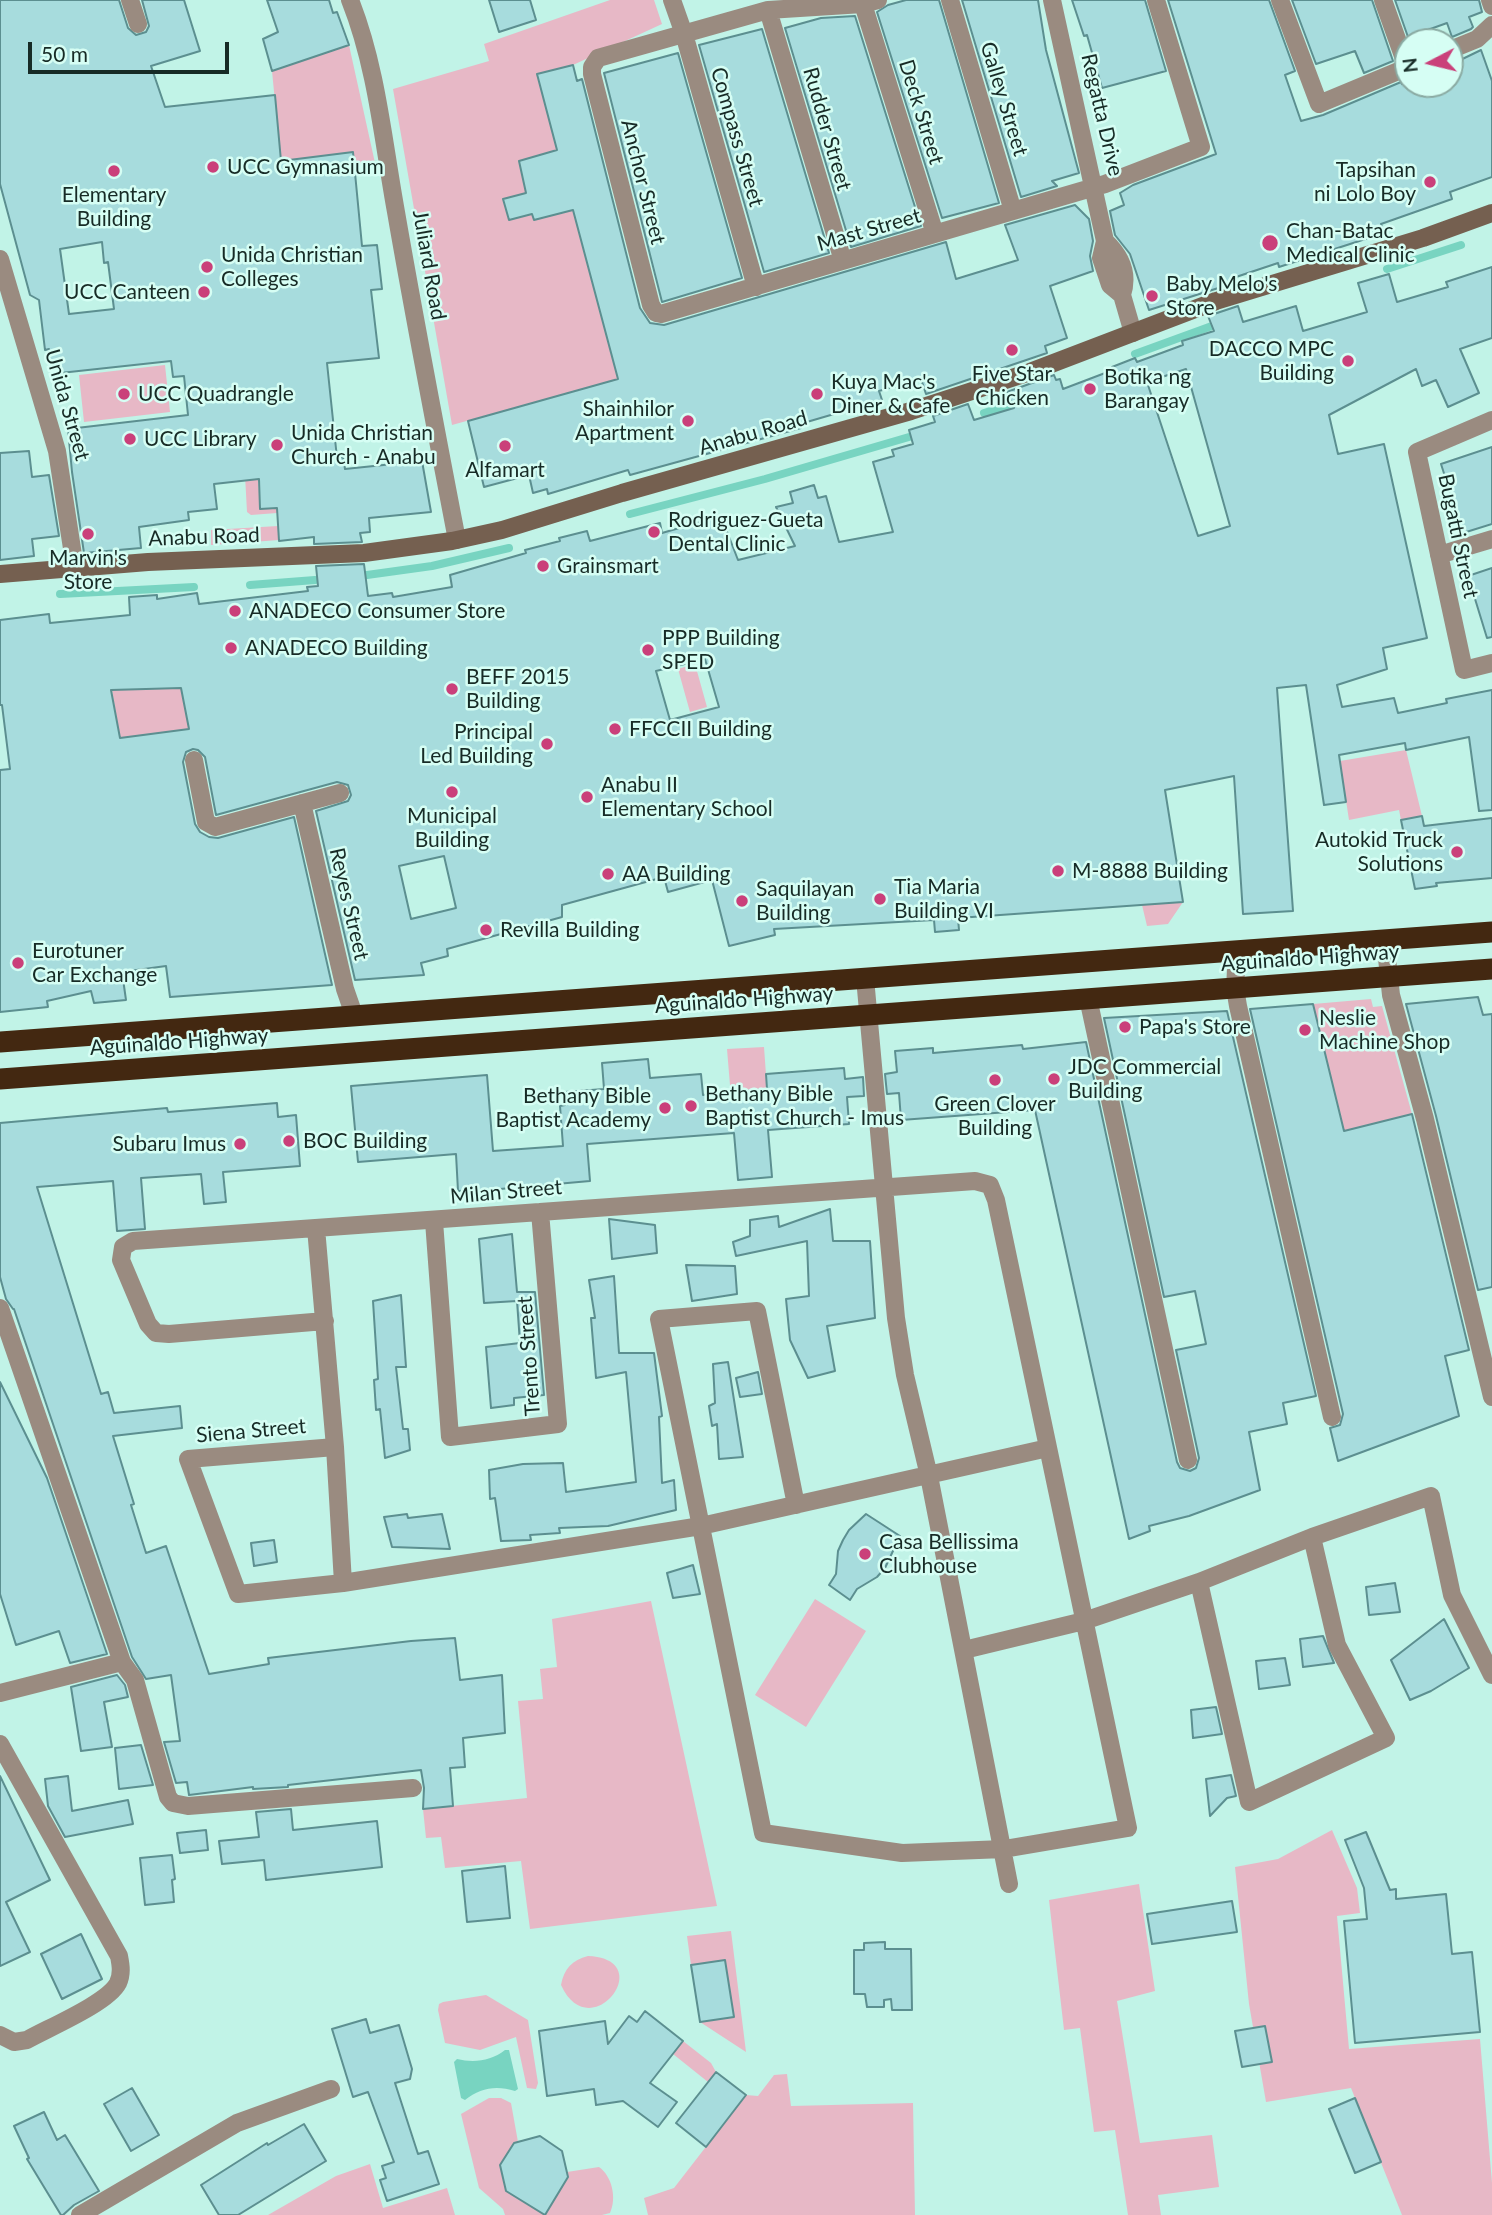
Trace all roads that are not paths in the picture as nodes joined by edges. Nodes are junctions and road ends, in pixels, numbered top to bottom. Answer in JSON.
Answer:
{"nodes":[{"id":1,"x":130,"y":0,"type":"edge"},
{"id":2,"x":351,"y":0,"type":"edge"},
{"id":3,"x":672,"y":0,"type":"edge"},
{"id":4,"x":950,"y":0,"type":"edge"},
{"id":5,"x":1052,"y":0,"type":"edge"},
{"id":6,"x":1156,"y":0,"type":"edge"},
{"id":7,"x":1280,"y":0,"type":"edge"},
{"id":8,"x":1383,"y":0,"type":"edge"},
{"id":9,"x":1490,"y":0,"type":"edge"},
{"id":10,"x":871,"y":2,"type":"edge"},
{"id":11,"x":1492,"y":6,"type":"edge"},
{"id":12,"x":768,"y":10,"type":"junction"},
{"id":13,"x":138,"y":24,"type":"dead end"},
{"id":14,"x":1492,"y":25,"type":"edge"},
{"id":15,"x":1394,"y":29,"type":"edge"},
{"id":16,"x":684,"y":34,"type":"junction"},
{"id":17,"x":1464,"y":44,"type":"edge"},
{"id":18,"x":1394,"y":73,"type":"edge"},
{"id":19,"x":1094,"y":186,"type":"junction"},
{"id":20,"x":1013,"y":211,"type":"junction"},
{"id":21,"x":1492,"y":213,"type":"edge"},
{"id":22,"x":935,"y":234,"type":"junction"},
{"id":23,"x":0,"y":258,"type":"edge"},
{"id":24,"x":842,"y":261,"type":"junction"},
{"id":25,"x":756,"y":287,"type":"junction"},
{"id":26,"x":656,"y":313,"type":"joint"},
{"id":27,"x":1133,"y":333,"type":"junction"},
{"id":28,"x":1492,"y":420,"type":"edge"},
{"id":29,"x":1492,"y":539,"type":"edge"},
{"id":30,"x":457,"y":540,"type":"junction"},
{"id":31,"x":1439,"y":555,"type":"junction"},
{"id":32,"x":75,"y":568,"type":"junction"},
{"id":33,"x":0,"y":574,"type":"edge"},
{"id":34,"x":1492,"y":663,"type":"edge"},
{"id":35,"x":194,"y":760,"type":"dead end"},
{"id":36,"x":340,"y":793,"type":"dead end"},
{"id":37,"x":302,"y":803,"type":"junction"},
{"id":38,"x":1492,"y":932,"type":"edge"},
{"id":39,"x":1385,"y":940,"type":"junction"},
{"id":40,"x":1237,"y":951,"type":"junction"},
{"id":41,"x":1492,"y":969,"type":"edge"},
{"id":42,"x":1389,"y":976,"type":"junction"},
{"id":43,"x":865,"y":978,"type":"junction"},
{"id":44,"x":1235,"y":988,"type":"junction"},
{"id":45,"x":1088,"y":998,"type":"junction"},
{"id":46,"x":354,"y":1015,"type":"junction"},
{"id":47,"x":868,"y":1015,"type":"junction"},
{"id":48,"x":225,"y":1025,"type":"junction"},
{"id":49,"x":0,"y":1042,"type":"edge"},
{"id":50,"x":228,"y":1063,"type":"junction"},
{"id":51,"x":0,"y":1079,"type":"edge"},
{"id":52,"x":883,"y":1188,"type":"junction"},
{"id":53,"x":540,"y":1212,"type":"junction"},
{"id":54,"x":434,"y":1221,"type":"junction"},
{"id":55,"x":316,"y":1228,"type":"junction"},
{"id":56,"x":0,"y":1308,"type":"edge"},
{"id":57,"x":325,"y":1321,"type":"junction"},
{"id":58,"x":1492,"y":1396,"type":"edge"},
{"id":59,"x":1332,"y":1417,"type":"dead end"},
{"id":60,"x":335,"y":1447,"type":"junction"},
{"id":61,"x":1048,"y":1448,"type":"junction"},
{"id":62,"x":1188,"y":1460,"type":"dead end"},
{"id":63,"x":929,"y":1476,"type":"junction"},
{"id":64,"x":796,"y":1505,"type":"junction"},
{"id":65,"x":701,"y":1526,"type":"junction"},
{"id":66,"x":1312,"y":1537,"type":"junction"},
{"id":67,"x":1199,"y":1582,"type":"junction"},
{"id":68,"x":343,"y":1583,"type":"junction"},
{"id":69,"x":1084,"y":1621,"type":"junction"},
{"id":70,"x":964,"y":1650,"type":"junction"},
{"id":71,"x":122,"y":1662,"type":"junction"},
{"id":72,"x":1492,"y":1675,"type":"edge"},
{"id":73,"x":0,"y":1693,"type":"edge"},
{"id":74,"x":0,"y":1744,"type":"edge"},
{"id":75,"x":413,"y":1788,"type":"dead end"},
{"id":76,"x":1004,"y":1849,"type":"junction"},
{"id":77,"x":1009,"y":1884,"type":"dead end"},
{"id":78,"x":0,"y":2035,"type":"edge"},
{"id":79,"x":331,"y":2089,"type":"dead end"},
{"id":80,"x":80,"y":2215,"type":"edge"}],
"edges":[{"from":1,"to":13,"type":"street"},
{"from":2,"to":30,"type":"street","name":"Juliard Road"},
{"from":3,"to":16,"type":"street","name":"Compass Street"},
{"from":4,"to":20,"type":"street","name":"Galley Street"},
{"from":5,"to":19,"type":"street","name":"Regatta Drive"},
{"from":6,"to":19,"type":"street","name":"Mast Street"},
{"from":7,"to":18,"type":"street"},
{"from":8,"to":15,"type":"street"},
{"from":9,"to":11,"type":"street"},
{"from":10,"to":12,"type":"street"},
{"from":10,"to":22,"type":"street","name":"Deck Street"},
{"from":12,"to":16,"type":"street"},
{"from":12,"to":24,"type":"street","name":"Rudder Street"},
{"from":14,"to":17,"type":"street"},
{"from":16,"to":25,"type":"street","name":"Compass Street"},
{"from":16,"to":26,"type":"street","name":"Anchor Street"},
{"from":19,"to":20,"type":"street","name":"Mast Street"},
{"from":19,"to":27,"type":"street","name":"Regatta Drive"},
{"from":20,"to":22,"type":"street","name":"Mast Street"},
{"from":21,"to":27,"type":"street","name":"Anabu Road"},
{"from":22,"to":24,"type":"street","name":"Mast Street"},
{"from":23,"to":32,"type":"street","name":"Unida Street"},
{"from":24,"to":25,"type":"street","name":"Mast Street"},
{"from":25,"to":26,"type":"street","name":"Mast Street"},
{"from":27,"to":30,"type":"street","name":"Anabu Road"},
{"from":28,"to":31,"type":"street","name":"Bugatti Street"},
{"from":29,"to":31,"type":"street"},
{"from":30,"to":32,"type":"street","name":"Anabu Road"},
{"from":31,"to":34,"type":"street","name":"Bugatti Street"},
{"from":32,"to":33,"type":"street","name":"Anabu Road"},
{"from":35,"to":37,"type":"street"},
{"from":36,"to":37,"type":"street"},
{"from":37,"to":46,"type":"street","name":"Reyes Street"},
{"from":38,"to":39,"type":"highway","name":"Aguinaldo Highway"},
{"from":39,"to":40,"type":"highway","name":"Aguinaldo Highway"},
{"from":39,"to":42,"type":"street"},
{"from":40,"to":43,"type":"highway","name":"Aguinaldo Highway"},
{"from":40,"to":44,"type":"street"},
{"from":41,"to":42,"type":"highway","name":"Aguinaldo Highway"},
{"from":42,"to":44,"type":"highway","name":"Aguinaldo Highway"},
{"from":42,"to":58,"type":"street"},
{"from":43,"to":46,"type":"highway","name":"Aguinaldo Highway"},
{"from":43,"to":47,"type":"street"},
{"from":44,"to":45,"type":"highway","name":"Aguinaldo Highway"},
{"from":44,"to":59,"type":"street"},
{"from":45,"to":47,"type":"highway","name":"Aguinaldo Highway"},
{"from":45,"to":62,"type":"street"},
{"from":46,"to":48,"type":"highway","name":"Aguinaldo Highway"},
{"from":47,"to":50,"type":"highway","name":"Aguinaldo Highway"},
{"from":47,"to":52,"type":"street"},
{"from":48,"to":49,"type":"highway","name":"Aguinaldo Highway"},
{"from":48,"to":50,"type":"highway"},
{"from":50,"to":51,"type":"highway","name":"Aguinaldo Highway"},
{"from":52,"to":53,"type":"street","name":"Milan Street"},
{"from":52,"to":61,"type":"street","name":"Milan Street"},
{"from":52,"to":63,"type":"street"},
{"from":53,"to":54,"type":"street","name":"Milan Street"},
{"from":53,"to":54,"type":"street","name":"Trento Street"},
{"from":54,"to":55,"type":"street","name":"Milan Street"},
{"from":55,"to":57,"type":"street"},
{"from":55,"to":57,"type":"street","name":"Milan Street"},
{"from":56,"to":71,"type":"street"},
{"from":57,"to":60,"type":"street"},
{"from":60,"to":68,"type":"street"},
{"from":60,"to":68,"type":"street","name":"Siena Street"},
{"from":61,"to":63,"type":"street"},
{"from":61,"to":69,"type":"street"},
{"from":63,"to":64,"type":"street"},
{"from":63,"to":70,"type":"street"},
{"from":64,"to":65,"type":"street"},
{"from":64,"to":65,"type":"street"},
{"from":65,"to":68,"type":"street"},
{"from":65,"to":76,"type":"street"},
{"from":66,"to":67,"type":"street"},
{"from":66,"to":67,"type":"street"},
{"from":66,"to":72,"type":"street"},
{"from":67,"to":69,"type":"street"},
{"from":69,"to":70,"type":"street"},
{"from":69,"to":76,"type":"street"},
{"from":70,"to":76,"type":"street"},
{"from":71,"to":73,"type":"street"},
{"from":71,"to":75,"type":"street"},
{"from":74,"to":78,"type":"street"},
{"from":76,"to":77,"type":"street"},
{"from":79,"to":80,"type":"street"}]}
